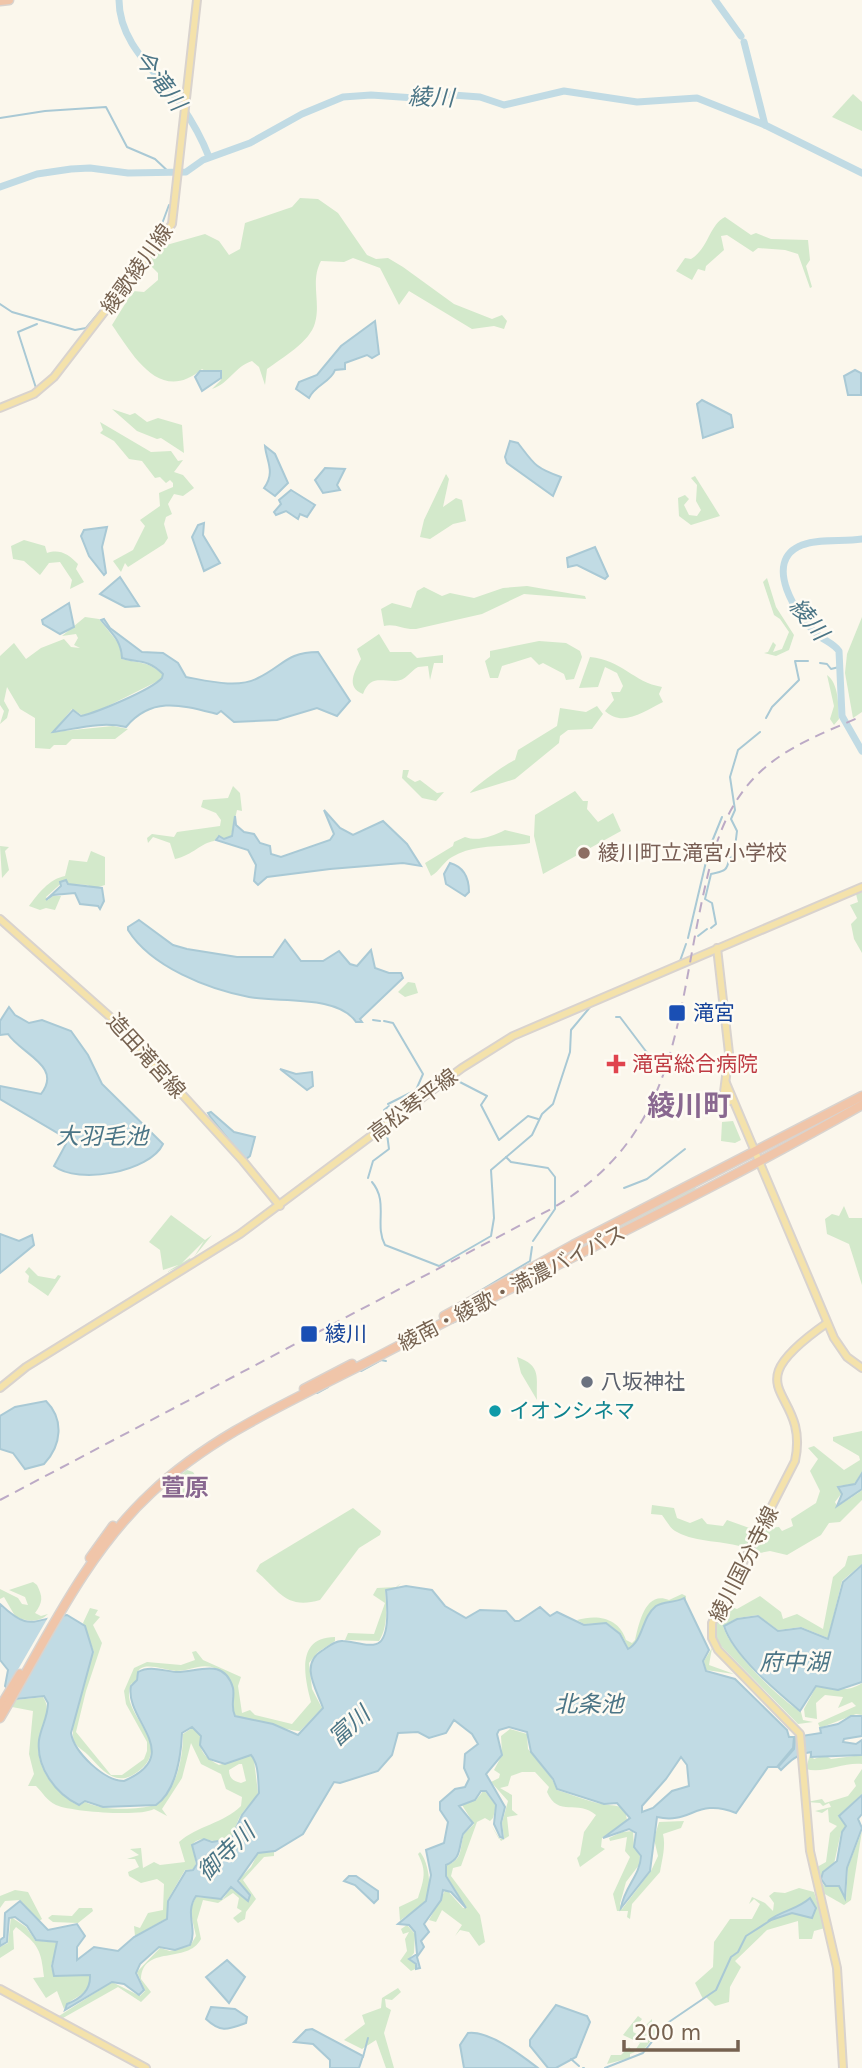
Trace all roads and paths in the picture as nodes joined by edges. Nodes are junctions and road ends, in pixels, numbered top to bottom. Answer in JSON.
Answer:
{"nodes":[{"id":1,"x":9,"y":0,"type":"edge"},
{"id":2,"x":197,"y":0,"type":"edge"},
{"id":3,"x":0,"y":1,"type":"edge"},
{"id":4,"x":0,"y":408,"type":"edge"},
{"id":5,"x":861,"y":887,"type":"edge"},
{"id":6,"x":0,"y":919,"type":"edge"},
{"id":7,"x":717,"y":948,"type":"junction"},
{"id":8,"x":726,"y":1083,"type":"junction"},
{"id":9,"x":862,"y":1096,"type":"edge"},
{"id":10,"x":722,"y":1103,"type":"dead end"},
{"id":11,"x":731,"y":1103,"type":"junction"},
{"id":12,"x":862,"y":1105,"type":"edge"},
{"id":13,"x":737,"y":1113,"type":"junction"},
{"id":14,"x":753,"y":1151,"type":"junction"},
{"id":15,"x":757,"y":1161,"type":"junction"},
{"id":16,"x":280,"y":1206,"type":"junction"},
{"id":17,"x":827,"y":1323,"type":"junction"},
{"id":18,"x":862,"y":1368,"type":"edge"},
{"id":19,"x":0,"y":1388,"type":"edge"},
{"id":20,"x":66,"y":1600,"type":"junction"},
{"id":21,"x":3,"y":1705,"type":"edge"},
{"id":22,"x":0,"y":1718,"type":"edge"},
{"id":23,"x":0,"y":1989,"type":"edge"},
{"id":24,"x":146,"y":2068,"type":"edge"},
{"id":25,"x":843,"y":2068,"type":"edge"}],
"edges":[{"from":1,"to":3,"type":"highway"},
{"from":2,"to":4,"type":"main road","name":"綾歌綾川線"},
{"from":5,"to":7,"type":"main road","name":"高松琴平線"},
{"from":6,"to":16,"type":"main road","name":"造田滝宮線"},
{"from":7,"to":8,"type":"main road"},
{"from":7,"to":16,"type":"main road","name":"高松琴平線"},
{"from":8,"to":11,"type":"main road"},
{"from":8,"to":13,"type":"main road"},
{"from":9,"to":14,"type":"highway","name":"綾南・綾歌・満濃バイパス"},
{"from":10,"to":11,"type":"main road"},
{"from":11,"to":13,"type":"main road"},
{"from":12,"to":15,"type":"highway","name":"綾南・綾歌・満濃バイパス"},
{"from":13,"to":14,"type":"main road"},
{"from":14,"to":15,"type":"main road"},
{"from":14,"to":20,"type":"highway","name":"綾南・綾歌・満濃バイパス"},
{"from":15,"to":17,"type":"main road"},
{"from":15,"to":20,"type":"highway","name":"綾南・綾歌・満濃バイパス"},
{"from":16,"to":19,"type":"main road","name":"高松琴平線"},
{"from":17,"to":18,"type":"main road"},
{"from":17,"to":25,"type":"main road","name":"綾川国分寺線"},
{"from":20,"to":21,"type":"highway","name":"綾南・綾歌・満濃バイパス"},
{"from":21,"to":22,"type":"highway","name":"綾南・綾歌・満濃バイパス"},
{"from":23,"to":24,"type":"main road"}]}
